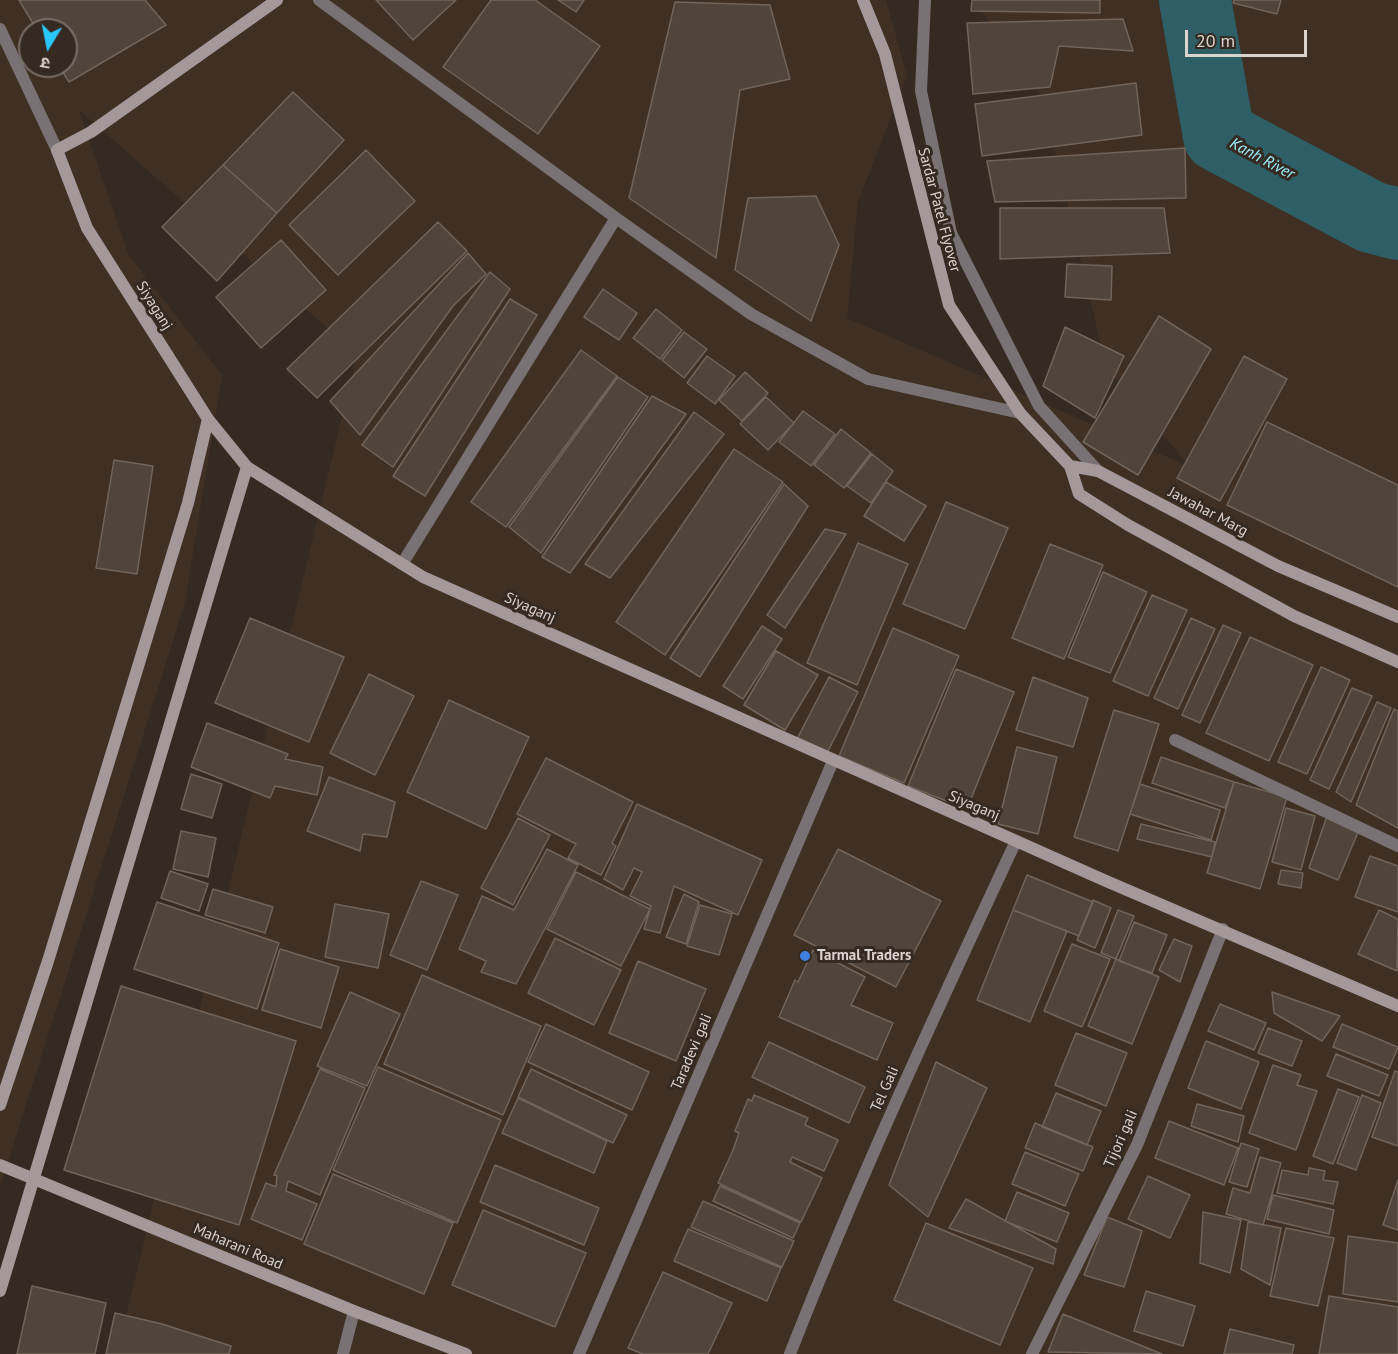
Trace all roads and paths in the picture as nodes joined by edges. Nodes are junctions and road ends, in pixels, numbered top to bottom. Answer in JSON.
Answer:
{"nodes":[{"id":1,"x":277,"y":0,"type":"edge"},
{"id":2,"x":319,"y":0,"type":"edge"},
{"id":3,"x":863,"y":0,"type":"edge"},
{"id":4,"x":925,"y":0,"type":"edge"},
{"id":5,"x":0,"y":29,"type":"edge"},
{"id":6,"x":57,"y":150,"type":"junction"},
{"id":7,"x":616,"y":218,"type":"junction"},
{"id":8,"x":1020,"y":413,"type":"junction"},
{"id":9,"x":208,"y":419,"type":"junction"},
{"id":10,"x":1070,"y":466,"type":"junction"},
{"id":11,"x":247,"y":467,"type":"junction"},
{"id":12,"x":1098,"y":471,"type":"junction"},
{"id":13,"x":402,"y":564,"type":"junction"},
{"id":14,"x":1398,"y":617,"type":"edge"},
{"id":15,"x":1398,"y":662,"type":"edge"},
{"id":16,"x":1175,"y":740,"type":"dead end"},
{"id":17,"x":833,"y":761,"type":"junction"},
{"id":18,"x":1016,"y":841,"type":"junction"},
{"id":19,"x":1398,"y":846,"type":"edge"},
{"id":20,"x":1223,"y":929,"type":"junction"},
{"id":21,"x":1398,"y":1006,"type":"edge"},
{"id":22,"x":0,"y":1105,"type":"edge"},
{"id":23,"x":0,"y":1165,"type":"edge"},
{"id":24,"x":33,"y":1177,"type":"junction"},
{"id":25,"x":0,"y":1292,"type":"edge"},
{"id":26,"x":354,"y":1311,"type":"junction"},
{"id":27,"x":343,"y":1354,"type":"edge"},
{"id":28,"x":466,"y":1354,"type":"edge"},
{"id":29,"x":579,"y":1354,"type":"edge"},
{"id":30,"x":790,"y":1354,"type":"edge"},
{"id":31,"x":1032,"y":1354,"type":"edge"}],
"edges":[{"from":1,"to":6,"type":"street"},
{"from":2,"to":7,"type":"street"},
{"from":3,"to":8,"type":"street","name":"Sardar Patel Flyover"},
{"from":4,"to":12,"type":"street"},
{"from":5,"to":6,"type":"street"},
{"from":6,"to":9,"type":"street","name":"Siyaganj"},
{"from":7,"to":8,"type":"street"},
{"from":7,"to":13,"type":"street"},
{"from":8,"to":10,"type":"street"},
{"from":9,"to":11,"type":"street","name":"Siyaganj"},
{"from":9,"to":22,"type":"street"},
{"from":10,"to":12,"type":"street","name":"Jawahar Marg"},
{"from":10,"to":15,"type":"street"},
{"from":11,"to":13,"type":"street","name":"Siyaganj"},
{"from":11,"to":24,"type":"street"},
{"from":12,"to":14,"type":"street","name":"Jawahar Marg"},
{"from":13,"to":17,"type":"street","name":"Siyaganj"},
{"from":16,"to":19,"type":"street"},
{"from":17,"to":18,"type":"street","name":"Siyaganj"},
{"from":17,"to":29,"type":"street","name":"Taradevi gali"},
{"from":18,"to":20,"type":"street","name":"Siyaganj"},
{"from":18,"to":30,"type":"street","name":"Tel Gali"},
{"from":20,"to":21,"type":"street","name":"Siyaganj"},
{"from":20,"to":31,"type":"street","name":"Tijori gali"},
{"from":23,"to":24,"type":"street","name":"Maharani Road"},
{"from":24,"to":25,"type":"street"},
{"from":24,"to":26,"type":"street","name":"Maharani Road"},
{"from":26,"to":27,"type":"street"},
{"from":26,"to":28,"type":"street","name":"Maharani Road"}]}
